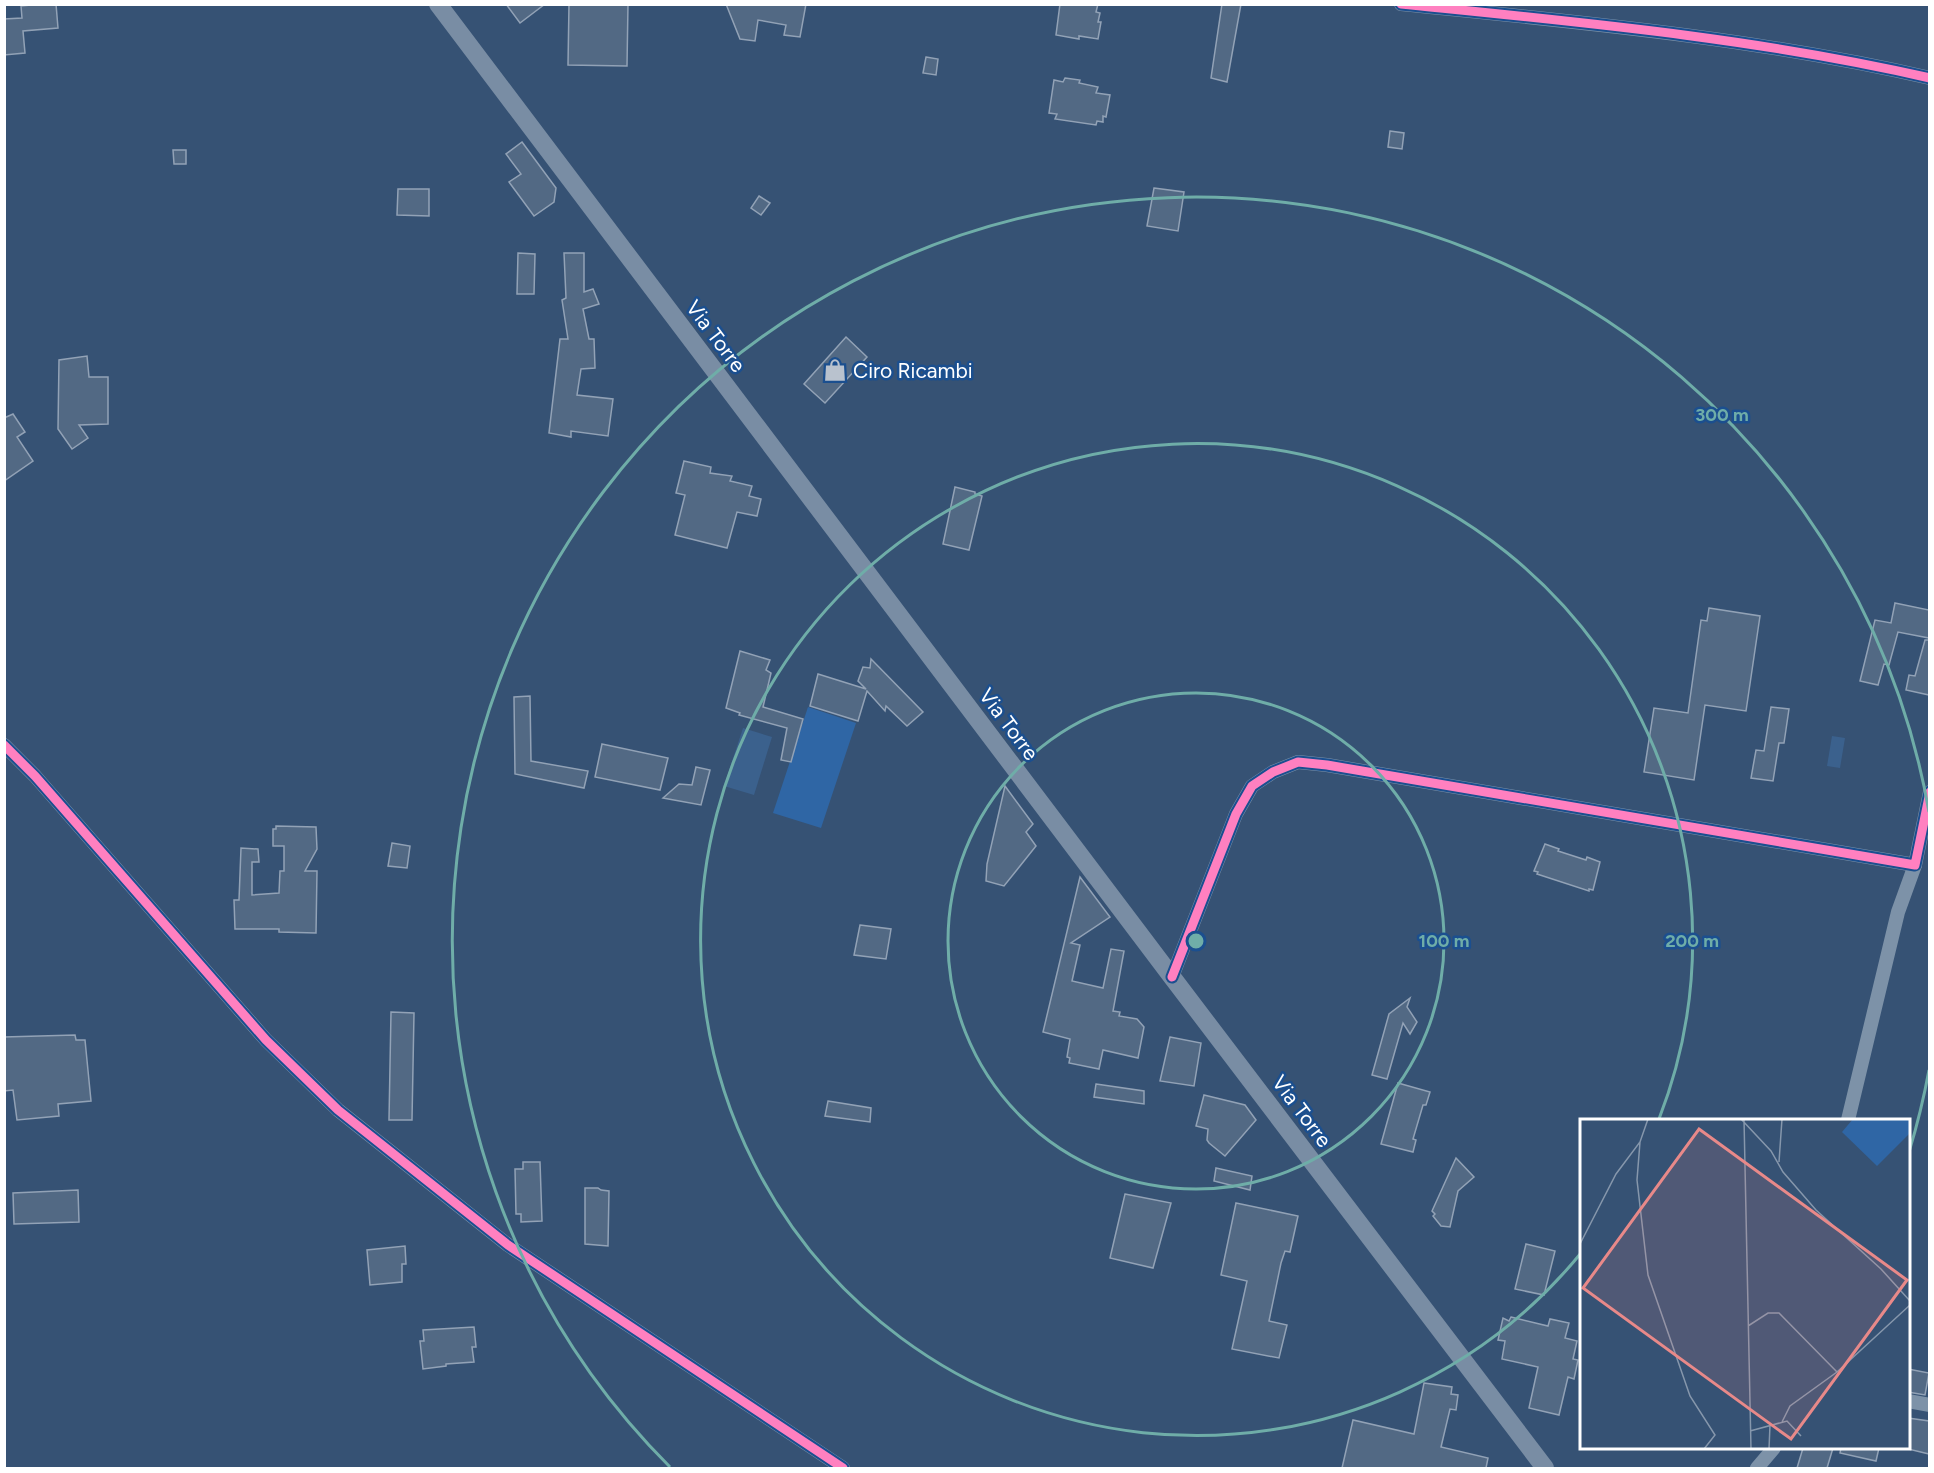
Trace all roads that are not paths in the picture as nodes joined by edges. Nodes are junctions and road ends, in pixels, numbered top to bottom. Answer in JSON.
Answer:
{"nodes":[{"id":1,"x":438,"y":4,"type":"edge"},
{"id":2,"x":1401,"y":4,"type":"edge"},
{"id":3,"x":1929,"y":78,"type":"edge"},
{"id":4,"x":4,"y":745,"type":"edge"},
{"id":5,"x":1929,"y":792,"type":"edge"},
{"id":6,"x":1915,"y":865,"type":"junction"},
{"id":7,"x":1172,"y":977,"type":"junction"},
{"id":8,"x":1848,"y":1119,"type":"edge"},
{"id":9,"x":1910,"y":1401,"type":"edge"},
{"id":10,"x":1929,"y":1405,"type":"edge"},
{"id":11,"x":1773,"y":1449,"type":"edge"},
{"id":12,"x":843,"y":1468,"type":"edge"},
{"id":13,"x":1545,"y":1468,"type":"edge"},
{"id":14,"x":1757,"y":1468,"type":"edge"}],
"edges":[{"from":1,"to":7,"type":"main road","name":"Via Torre"},
{"from":2,"to":3,"type":"street"},
{"from":4,"to":12,"type":"street"},
{"from":5,"to":6,"type":"street"},
{"from":6,"to":7,"type":"street"},
{"from":6,"to":8,"type":"street"},
{"from":7,"to":13,"type":"main road","name":"Via Torre"},
{"from":9,"to":10,"type":"street"},
{"from":11,"to":14,"type":"street"}]}
